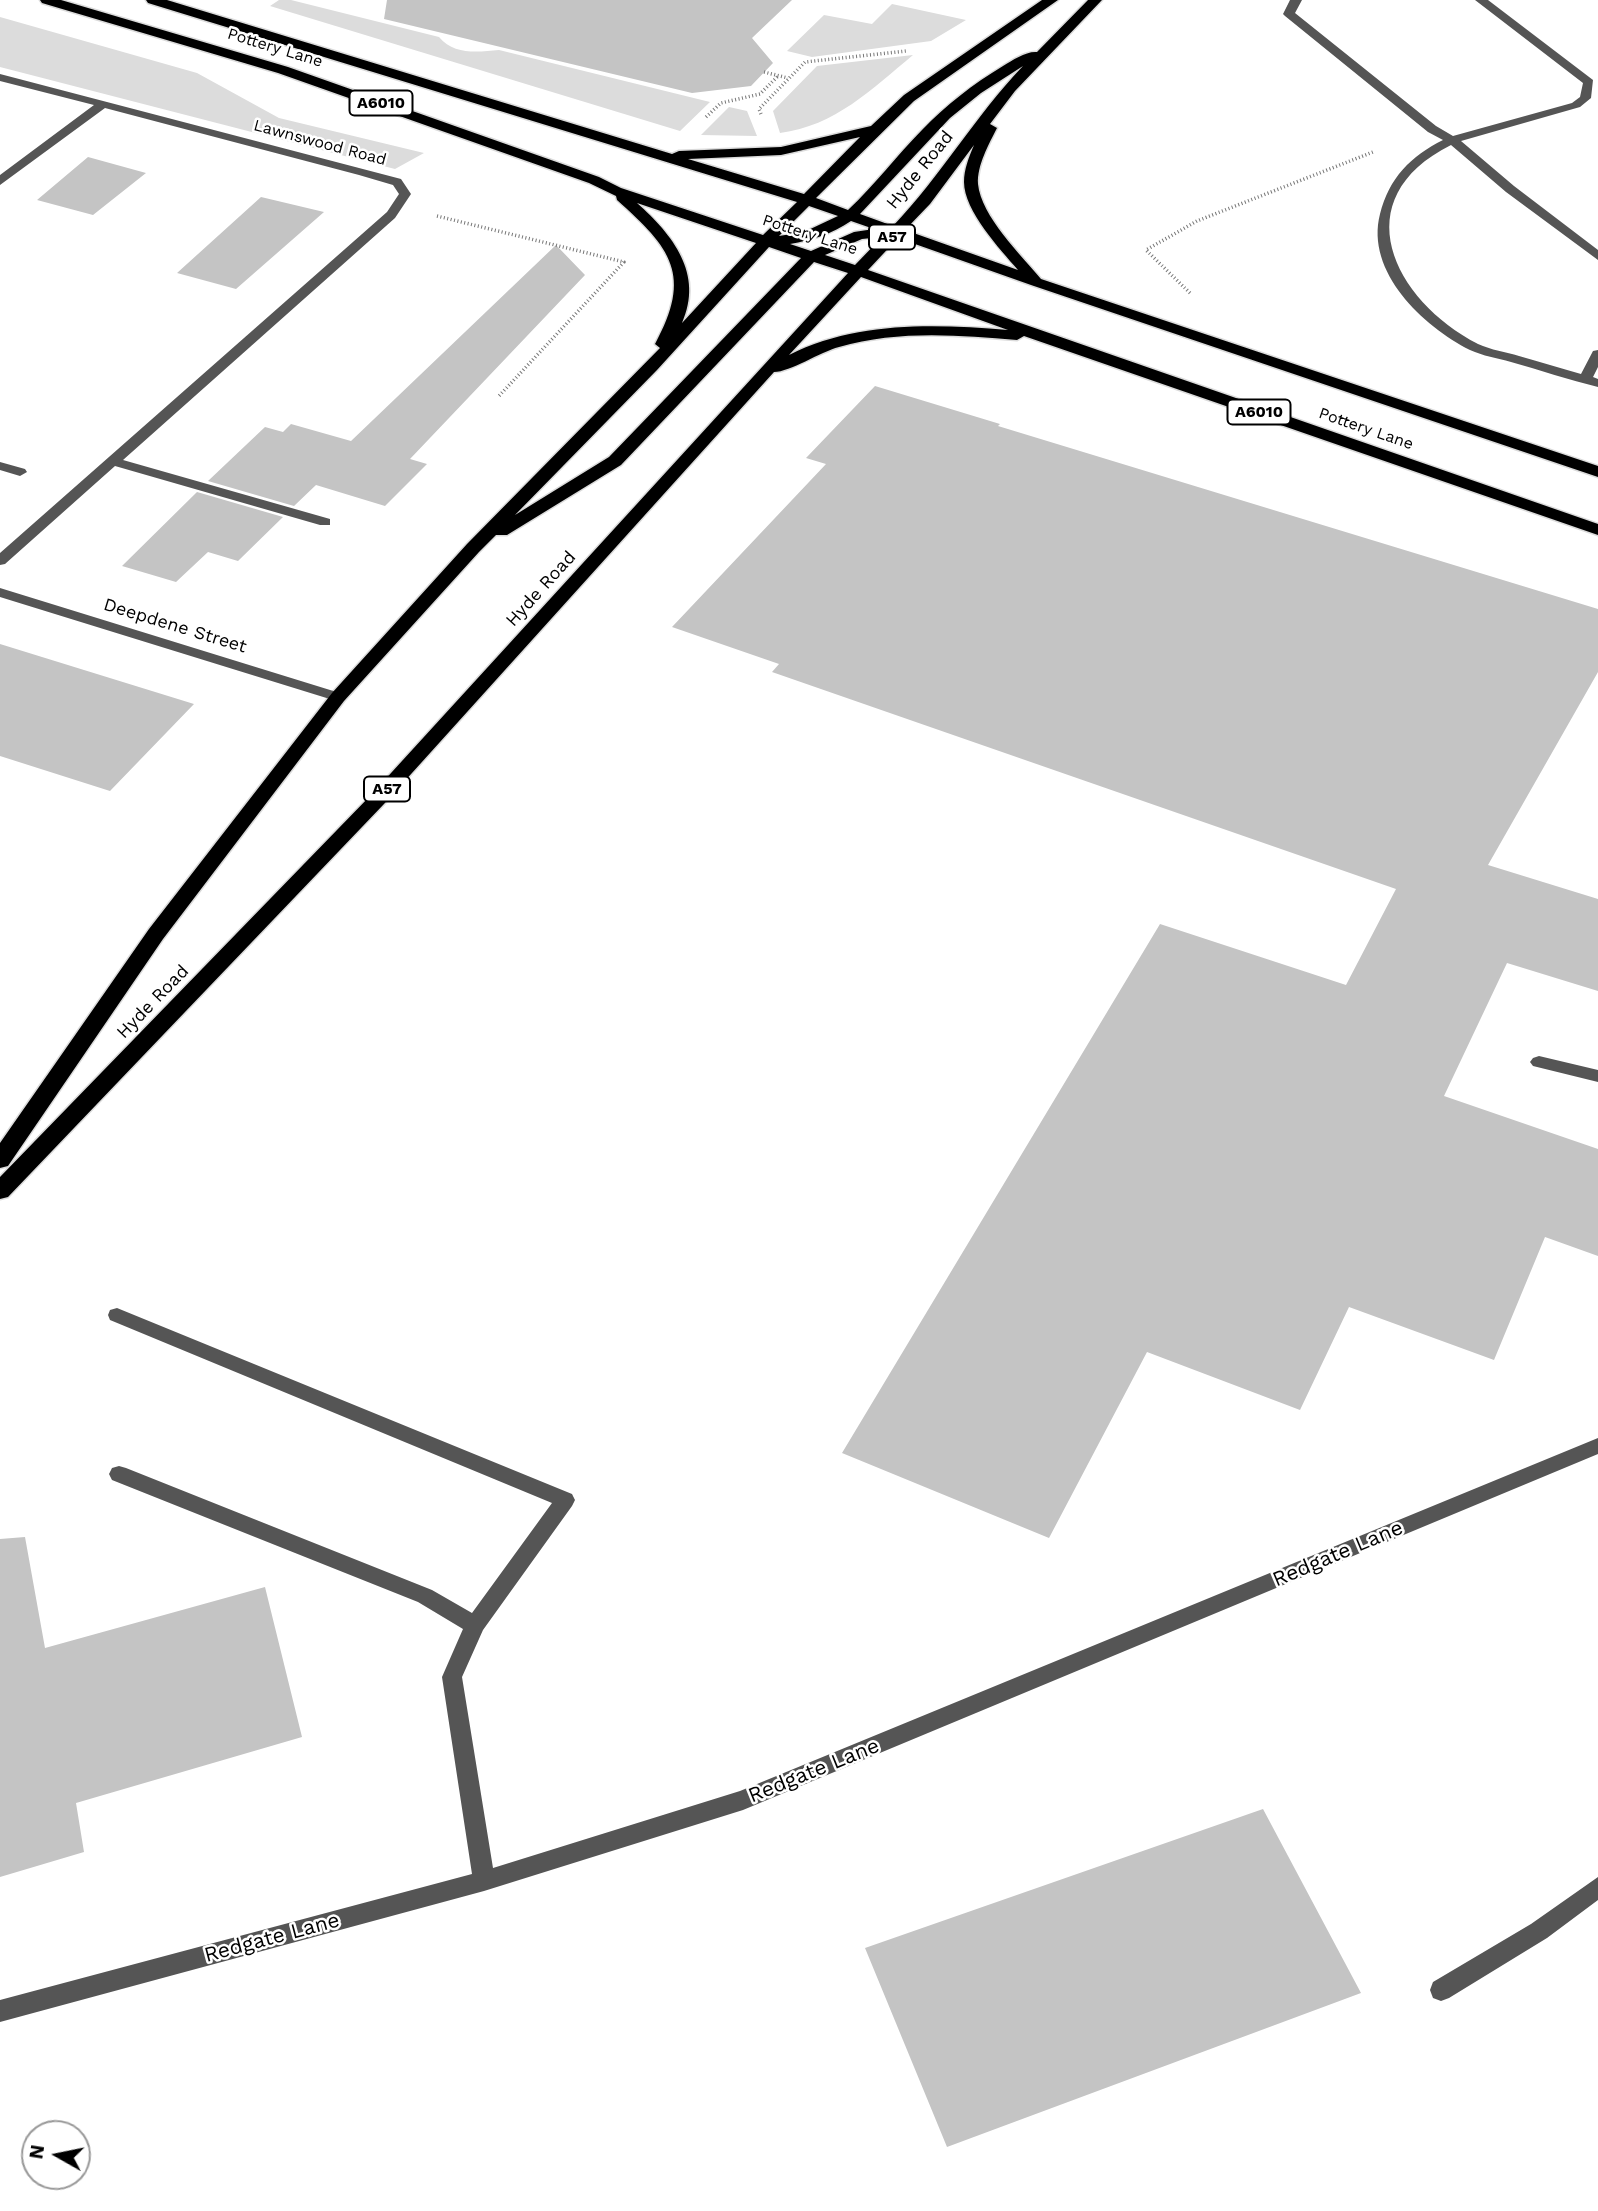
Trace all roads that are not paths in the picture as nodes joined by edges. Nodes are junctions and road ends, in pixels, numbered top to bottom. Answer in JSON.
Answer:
{"nodes":[{"id":1,"x":47,"y":0,"type":"edge"},
{"id":2,"x":153,"y":0,"type":"edge"},
{"id":3,"x":1051,"y":0,"type":"edge"},
{"id":4,"x":1095,"y":0,"type":"edge"},
{"id":5,"x":1296,"y":0,"type":"edge"},
{"id":6,"x":1481,"y":0,"type":"edge"},
{"id":7,"x":1051,"y":46,"type":"junction"},
{"id":8,"x":0,"y":78,"type":"edge"},
{"id":9,"x":1010,"y":88,"type":"junction"},
{"id":10,"x":103,"y":104,"type":"junction"},
{"id":11,"x":877,"y":128,"type":"junction"},
{"id":12,"x":1452,"y":140,"type":"junction"},
{"id":13,"x":656,"y":156,"type":"junction"},
{"id":14,"x":0,"y":181,"type":"edge"},
{"id":15,"x":615,"y":191,"type":"junction"},
{"id":16,"x":807,"y":200,"type":"junction"},
{"id":17,"x":852,"y":216,"type":"junction"},
{"id":18,"x":896,"y":232,"type":"junction"},
{"id":19,"x":766,"y":241,"type":"junction"},
{"id":20,"x":811,"y":256,"type":"junction"},
{"id":21,"x":1598,"y":256,"type":"edge"},
{"id":22,"x":858,"y":271,"type":"junction"},
{"id":23,"x":1036,"y":282,"type":"junction"},
{"id":24,"x":1044,"y":338,"type":"junction"},
{"id":25,"x":1598,"y":354,"type":"edge"},
{"id":26,"x":651,"y":367,"type":"junction"},
{"id":27,"x":762,"y":377,"type":"junction"},
{"id":28,"x":1592,"y":381,"type":"edge"},
{"id":29,"x":113,"y":461,"type":"junction"},
{"id":30,"x":0,"y":466,"type":"edge"},
{"id":31,"x":20,"y":472,"type":"dead end"},
{"id":32,"x":1598,"y":472,"type":"edge"},
{"id":33,"x":325,"y":522,"type":"dead end"},
{"id":34,"x":1598,"y":530,"type":"edge"},
{"id":35,"x":473,"y":548,"type":"junction"},
{"id":36,"x":0,"y":561,"type":"edge"},
{"id":37,"x":0,"y":592,"type":"edge"},
{"id":38,"x":338,"y":696,"type":"junction"},
{"id":39,"x":1539,"y":1062,"type":"dead end"},
{"id":40,"x":1598,"y":1076,"type":"edge"},
{"id":41,"x":0,"y":1160,"type":"edge"},
{"id":42,"x":0,"y":1191,"type":"edge"},
{"id":43,"x":117,"y":1315,"type":"dead end"},
{"id":44,"x":1598,"y":1446,"type":"edge"},
{"id":45,"x":119,"y":1474,"type":"dead end"},
{"id":46,"x":475,"y":1625,"type":"junction"},
{"id":47,"x":484,"y":1881,"type":"junction"},
{"id":48,"x":1598,"y":1887,"type":"edge"},
{"id":49,"x":1441,"y":1990,"type":"dead end"},
{"id":50,"x":0,"y":2011,"type":"edge"}],
"edges":[{"from":1,"to":15,"type":"highway","name":"Pottery Lane","number":"A6010"},
{"from":2,"to":13,"type":"highway","name":"Pottery Lane","number":"A6010"},
{"from":3,"to":11,"type":"highway","name":"Hyde Road","number":"A57"},
{"from":4,"to":7,"type":"highway","name":"Hyde Road","number":"A57"},
{"from":5,"to":12,"type":"street"},
{"from":6,"to":12,"type":"street"},
{"from":7,"to":9,"type":"highway","name":"Hyde Road","number":"A57"},
{"from":7,"to":17,"type":"highway","number":"A57"},
{"from":8,"to":10,"type":"street","name":"Lawnswood Road"},
{"from":9,"to":18,"type":"highway","name":"Hyde Road","number":"A57"},
{"from":9,"to":23,"type":"highway","number":"A57"},
{"from":10,"to":14,"type":"street"},
{"from":10,"to":29,"type":"street","name":"Lawnswood Road"},
{"from":11,"to":13,"type":"highway"},
{"from":11,"to":16,"type":"highway","name":"Hyde Road","number":"A57"},
{"from":12,"to":21,"type":"street"},
{"from":12,"to":28,"type":"street"},
{"from":13,"to":16,"type":"highway","name":"Pottery Lane","number":"A6010"},
{"from":15,"to":19,"type":"highway","name":"Pottery Lane","number":"A6010"},
{"from":15,"to":26,"type":"highway","number":"A57"},
{"from":16,"to":17,"type":"highway","name":"Pottery Lane","number":"A6010"},
{"from":16,"to":19,"type":"highway","name":"Hyde Road","number":"A57"},
{"from":17,"to":18,"type":"highway","name":"Pottery Lane","number":"A6010"},
{"from":17,"to":19,"type":"highway","number":"A57"},
{"from":18,"to":20,"type":"highway","number":"A57"},
{"from":18,"to":22,"type":"highway","name":"Hyde Road","number":"A57"},
{"from":18,"to":23,"type":"highway","name":"Pottery Lane","number":"A6010"},
{"from":19,"to":20,"type":"highway","name":"Pottery Lane","number":"A6010"},
{"from":19,"to":26,"type":"highway","name":"Hyde Road","number":"A57"},
{"from":20,"to":22,"type":"highway","name":"Pottery Lane","number":"A6010"},
{"from":20,"to":35,"type":"highway","number":"A57"},
{"from":22,"to":24,"type":"highway","name":"Pottery Lane","number":"A6010"},
{"from":22,"to":27,"type":"highway","name":"Hyde Road","number":"A57"},
{"from":23,"to":32,"type":"highway","name":"Pottery Lane","number":"A6010"},
{"from":24,"to":27,"type":"highway"},
{"from":24,"to":34,"type":"highway","name":"Pottery Lane","number":"A6010"},
{"from":25,"to":28,"type":"street"},
{"from":26,"to":35,"type":"highway","name":"Hyde Road","number":"A57"},
{"from":27,"to":42,"type":"highway","name":"Hyde Road","number":"A57"},
{"from":29,"to":33,"type":"street"},
{"from":29,"to":36,"type":"street","name":"Lawnswood Road"},
{"from":30,"to":31,"type":"street"},
{"from":35,"to":38,"type":"highway","name":"Hyde Road","number":"A57"},
{"from":37,"to":38,"type":"street","name":"Deepdene Street"},
{"from":38,"to":41,"type":"highway","name":"Hyde Road","number":"A57"},
{"from":39,"to":40,"type":"street"},
{"from":43,"to":46,"type":"street"},
{"from":44,"to":47,"type":"street","name":"Redgate Lane"},
{"from":45,"to":46,"type":"street"},
{"from":46,"to":47,"type":"street"},
{"from":47,"to":50,"type":"street","name":"Redgate Lane"},
{"from":48,"to":49,"type":"street"}]}
